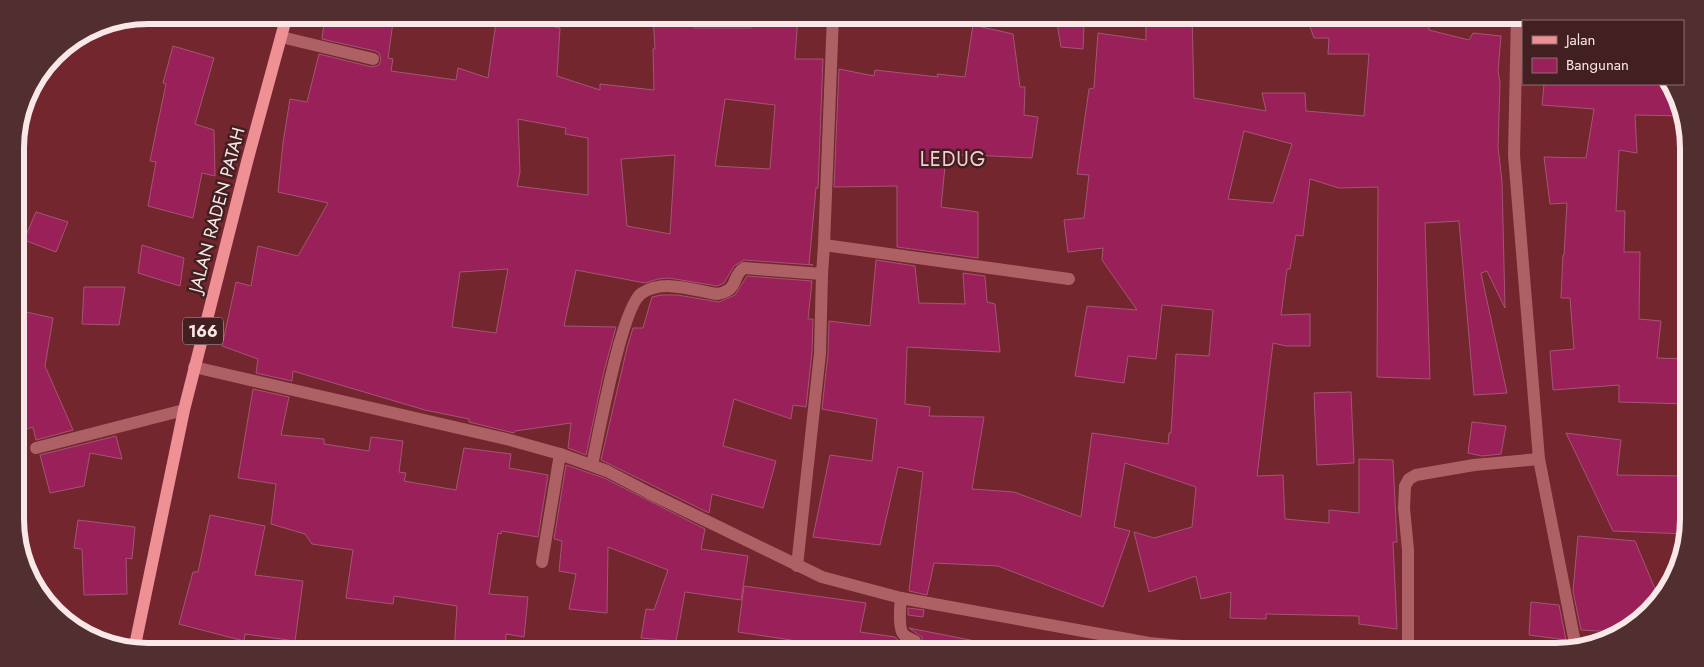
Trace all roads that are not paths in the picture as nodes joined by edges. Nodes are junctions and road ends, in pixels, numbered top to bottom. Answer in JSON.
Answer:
{"nodes":[{"id":1,"x":284,"y":24,"type":"edge"},
{"id":2,"x":833,"y":24,"type":"edge"},
{"id":3,"x":1517,"y":24,"type":"edge"},
{"id":4,"x":280,"y":37,"type":"junction"},
{"id":5,"x":373,"y":59,"type":"dead end"},
{"id":6,"x":824,"y":245,"type":"junction"},
{"id":7,"x":822,"y":274,"type":"junction"},
{"id":8,"x":1069,"y":280,"type":"dead end"},
{"id":9,"x":194,"y":367,"type":"junction"},
{"id":10,"x":184,"y":410,"type":"junction"},
{"id":11,"x":36,"y":448,"type":"dead end"},
{"id":12,"x":560,"y":454,"type":"junction"},
{"id":13,"x":1539,"y":458,"type":"junction"},
{"id":14,"x":592,"y":466,"type":"junction"},
{"id":15,"x":542,"y":562,"type":"dead end"},
{"id":16,"x":797,"y":566,"type":"junction"},
{"id":17,"x":901,"y":598,"type":"junction"},
{"id":18,"x":136,"y":642,"type":"edge"},
{"id":19,"x":1575,"y":642,"type":"edge"},
{"id":20,"x":915,"y":643,"type":"edge"},
{"id":21,"x":1130,"y":643,"type":"edge"},
{"id":22,"x":1408,"y":643,"type":"edge"}],
"edges":[{"from":1,"to":4,"type":"main road","name":"JALAN RADEN PATAH","number":"166"},
{"from":2,"to":6,"type":"street"},
{"from":3,"to":13,"type":"street"},
{"from":4,"to":5,"type":"street"},
{"from":4,"to":9,"type":"main road","name":"JALAN RADEN PATAH","number":"166"},
{"from":6,"to":7,"type":"street"},
{"from":6,"to":8,"type":"street"},
{"from":7,"to":14,"type":"street"},
{"from":7,"to":16,"type":"street"},
{"from":9,"to":10,"type":"main road","name":"JALAN RADEN PATAH","number":"166"},
{"from":9,"to":12,"type":"street"},
{"from":10,"to":11,"type":"street"},
{"from":10,"to":18,"type":"main road","name":"JALAN RADEN PATAH","number":"166"},
{"from":12,"to":14,"type":"street"},
{"from":12,"to":15,"type":"street"},
{"from":13,"to":19,"type":"street"},
{"from":13,"to":22,"type":"street"},
{"from":14,"to":16,"type":"street"},
{"from":16,"to":17,"type":"street"},
{"from":17,"to":20,"type":"street"},
{"from":17,"to":21,"type":"street"}]}
